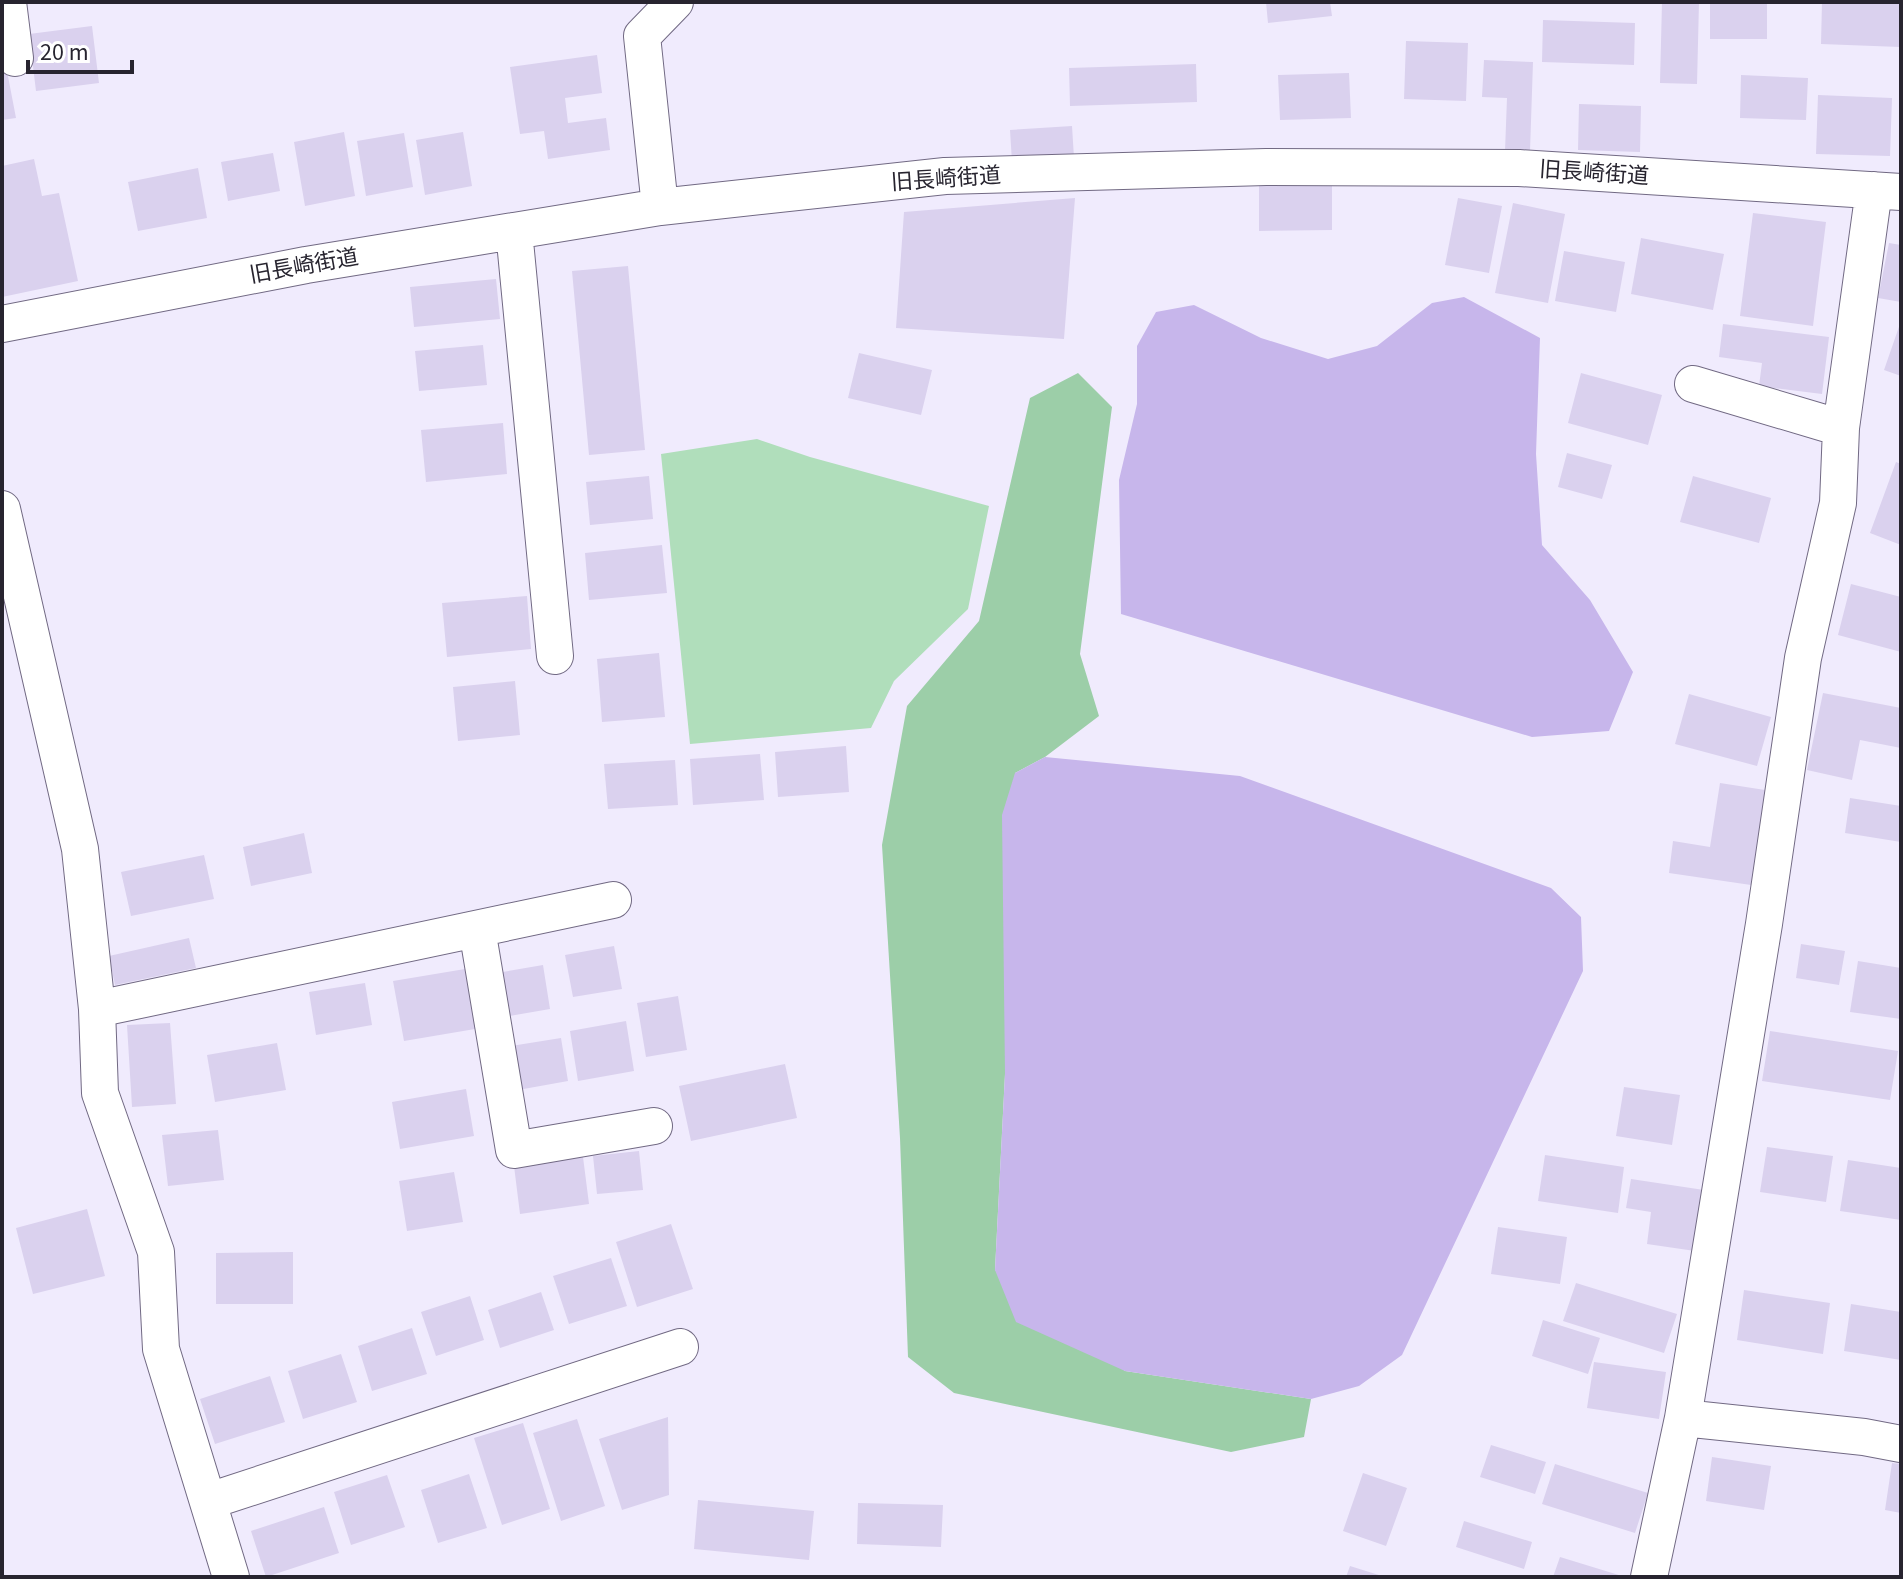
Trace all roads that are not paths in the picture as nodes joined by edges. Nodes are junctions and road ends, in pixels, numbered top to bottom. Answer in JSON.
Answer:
{"nodes":[{"id":1,"x":8,"y":2,"type":"edge"},
{"id":2,"x":675,"y":2,"type":"edge"},
{"id":3,"x":15,"y":58,"type":"dead end"},
{"id":4,"x":1887,"y":191,"type":"edge"},
{"id":5,"x":660,"y":207,"type":"junction"},
{"id":6,"x":514,"y":231,"type":"junction"},
{"id":7,"x":2,"y":324,"type":"edge"},
{"id":8,"x":1693,"y":384,"type":"dead end"},
{"id":9,"x":1841,"y":428,"type":"junction"},
{"id":10,"x":2,"y":509,"type":"edge"},
{"id":11,"x":555,"y":656,"type":"dead end"},
{"id":12,"x":613,"y":900,"type":"dead end"},
{"id":13,"x":477,"y":929,"type":"junction"},
{"id":14,"x":97,"y":1009,"type":"junction"},
{"id":15,"x":654,"y":1126,"type":"dead end"},
{"id":16,"x":680,"y":1347,"type":"dead end"},
{"id":17,"x":1683,"y":1418,"type":"junction"},
{"id":18,"x":1901,"y":1444,"type":"edge"},
{"id":19,"x":209,"y":1501,"type":"junction"},
{"id":20,"x":231,"y":1577,"type":"edge"},
{"id":21,"x":1649,"y":1577,"type":"edge"}],
"edges":[{"from":1,"to":3,"type":"street"},
{"from":2,"to":5,"type":"street"},
{"from":4,"to":5,"type":"street","name":"旧長崎街道"},
{"from":4,"to":9,"type":"street"},
{"from":5,"to":6,"type":"street","name":"旧長崎街道"},
{"from":6,"to":7,"type":"street","name":"旧長崎街道"},
{"from":6,"to":11,"type":"street"},
{"from":8,"to":9,"type":"street"},
{"from":9,"to":17,"type":"street"},
{"from":10,"to":14,"type":"street"},
{"from":12,"to":13,"type":"street"},
{"from":13,"to":14,"type":"street"},
{"from":13,"to":15,"type":"street"},
{"from":14,"to":19,"type":"street"},
{"from":16,"to":19,"type":"street"},
{"from":17,"to":18,"type":"street"},
{"from":17,"to":21,"type":"street"},
{"from":19,"to":20,"type":"street"}]}
